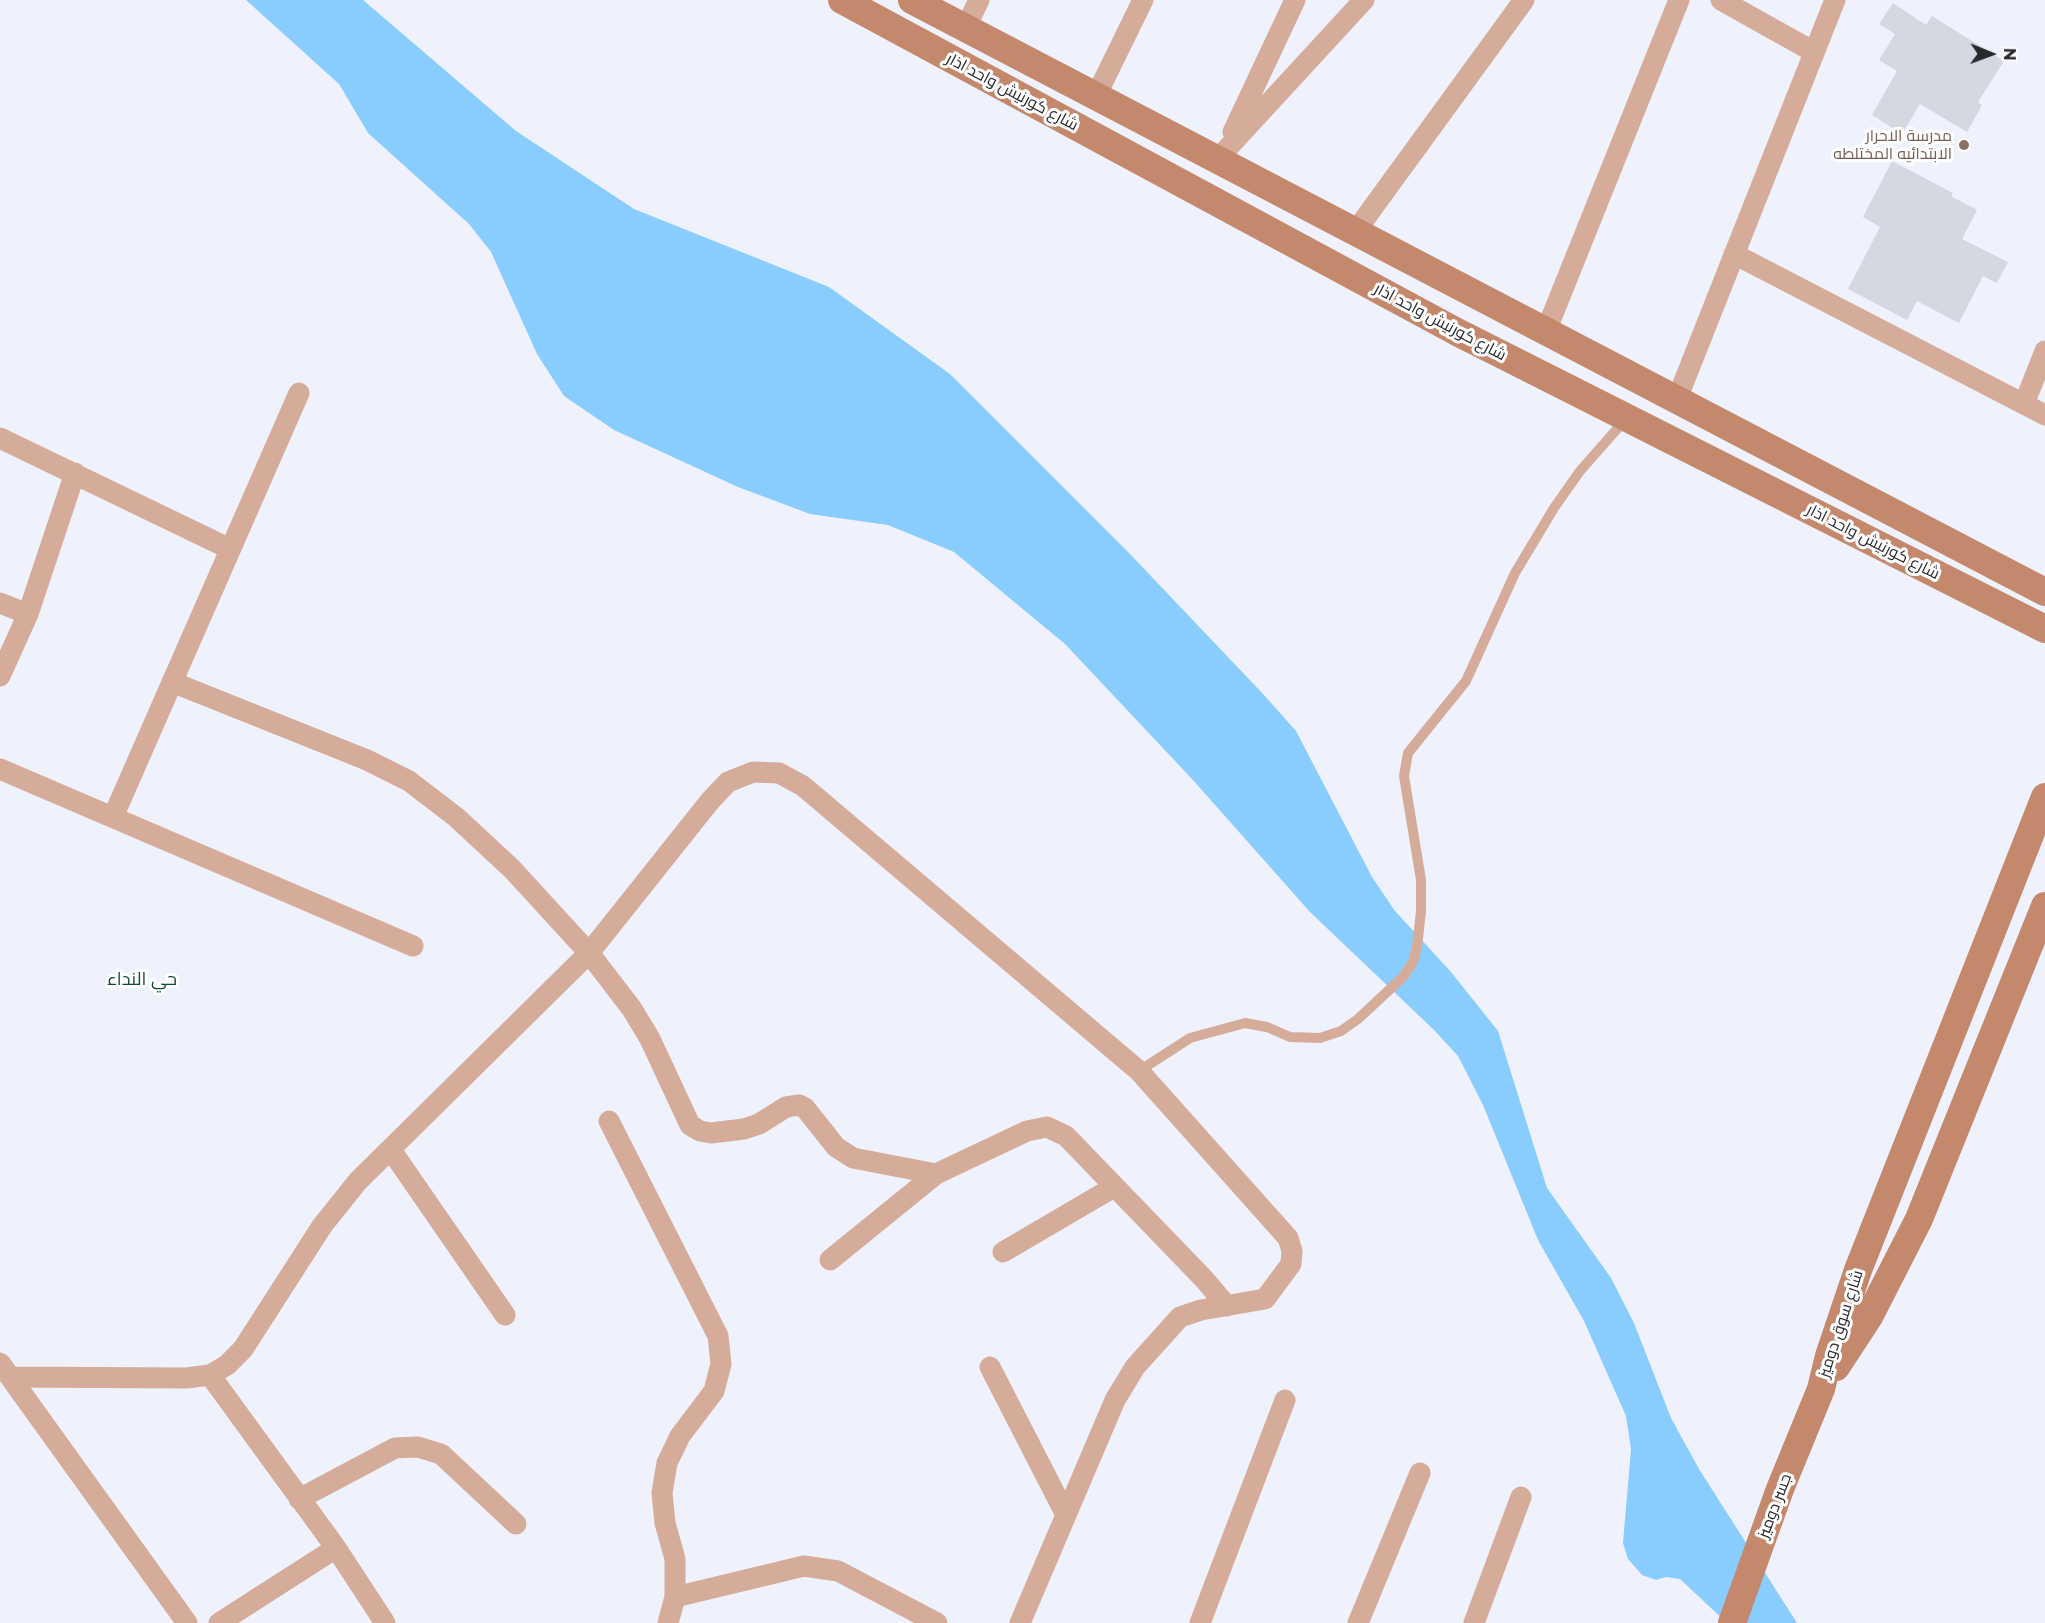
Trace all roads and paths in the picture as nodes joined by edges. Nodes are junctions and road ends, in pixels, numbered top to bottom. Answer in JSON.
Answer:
{"nodes":[{"id":1,"x":842,"y":0,"type":"edge"},
{"id":2,"x":912,"y":0,"type":"edge"},
{"id":3,"x":979,"y":0,"type":"edge"},
{"id":4,"x":1143,"y":0,"type":"edge"},
{"id":5,"x":1295,"y":0,"type":"edge"},
{"id":6,"x":1364,"y":0,"type":"edge"},
{"id":7,"x":1524,"y":0,"type":"edge"},
{"id":8,"x":1678,"y":0,"type":"edge"},
{"id":9,"x":1720,"y":0,"type":"edge"},
{"id":10,"x":1835,"y":0,"type":"edge"},
{"id":11,"x":965,"y":29,"type":"junction"},
{"id":12,"x":1814,"y":52,"type":"junction"},
{"id":13,"x":1095,"y":98,"type":"junction"},
{"id":14,"x":1222,"y":157,"type":"junction"},
{"id":15,"x":1355,"y":232,"type":"junction"},
{"id":16,"x":1734,"y":255,"type":"junction"},
{"id":17,"x":1476,"y":297,"type":"junction"},
{"id":18,"x":1546,"y":331,"type":"junction"},
{"id":19,"x":1457,"y":332,"type":"junction"},
{"id":20,"x":2045,"y":351,"type":"edge"},
{"id":21,"x":298,"y":393,"type":"dead end"},
{"id":22,"x":1677,"y":399,"type":"junction"},
{"id":23,"x":2024,"y":404,"type":"junction"},
{"id":24,"x":2045,"y":415,"type":"edge"},
{"id":25,"x":1626,"y":418,"type":"junction"},
{"id":26,"x":0,"y":438,"type":"edge"},
{"id":27,"x":75,"y":473,"type":"junction"},
{"id":28,"x":231,"y":549,"type":"junction"},
{"id":29,"x":2045,"y":592,"type":"edge"},
{"id":30,"x":0,"y":603,"type":"edge"},
{"id":31,"x":28,"y":614,"type":"junction"},
{"id":32,"x":2045,"y":629,"type":"edge"},
{"id":33,"x":0,"y":676,"type":"edge"},
{"id":34,"x":172,"y":682,"type":"junction"},
{"id":35,"x":0,"y":769,"type":"edge"},
{"id":36,"x":2045,"y":797,"type":"edge"},
{"id":37,"x":113,"y":817,"type":"junction"},
{"id":38,"x":2045,"y":906,"type":"edge"},
{"id":39,"x":413,"y":946,"type":"dead end"},
{"id":40,"x":589,"y":953,"type":"junction"},
{"id":41,"x":1139,"y":1071,"type":"junction"},
{"id":42,"x":609,"y":1121,"type":"dead end"},
{"id":43,"x":391,"y":1150,"type":"junction"},
{"id":44,"x":936,"y":1174,"type":"junction"},
{"id":45,"x":1114,"y":1187,"type":"junction"},
{"id":46,"x":1003,"y":1252,"type":"dead end"},
{"id":47,"x":830,"y":1260,"type":"dead end"},
{"id":48,"x":1227,"y":1306,"type":"junction"},
{"id":49,"x":504,"y":1315,"type":"dead end"},
{"id":50,"x":990,"y":1367,"type":"dead end"},
{"id":51,"x":5,"y":1370,"type":"edge"},
{"id":52,"x":210,"y":1375,"type":"junction"},
{"id":53,"x":1821,"y":1389,"type":"junction"},
{"id":54,"x":1285,"y":1401,"type":"dead end"},
{"id":55,"x":1420,"y":1473,"type":"dead end"},
{"id":56,"x":1521,"y":1497,"type":"dead end"},
{"id":57,"x":299,"y":1499,"type":"junction"},
{"id":58,"x":1065,"y":1513,"type":"junction"},
{"id":59,"x":516,"y":1524,"type":"dead end"},
{"id":60,"x":336,"y":1548,"type":"junction"},
{"id":61,"x":675,"y":1597,"type":"junction"},
{"id":62,"x":188,"y":1623,"type":"edge"},
{"id":63,"x":219,"y":1623,"type":"edge"},
{"id":64,"x":385,"y":1623,"type":"edge"},
{"id":65,"x":668,"y":1623,"type":"edge"},
{"id":66,"x":937,"y":1623,"type":"edge"},
{"id":67,"x":1020,"y":1623,"type":"edge"},
{"id":68,"x":1200,"y":1623,"type":"edge"},
{"id":69,"x":1358,"y":1623,"type":"edge"},
{"id":70,"x":1474,"y":1623,"type":"edge"},
{"id":71,"x":1732,"y":1623,"type":"edge"}],
"edges":[{"from":1,"to":19,"type":"main road","name":"شارع كورنيش واحد اذار"},
{"from":2,"to":11,"type":"main road","name":"شارع كورنيش واحد اذار"},
{"from":3,"to":11,"type":"street"},
{"from":4,"to":13,"type":"street"},
{"from":5,"to":14,"type":"street"},
{"from":6,"to":14,"type":"street"},
{"from":7,"to":15,"type":"street"},
{"from":8,"to":18,"type":"street"},
{"from":9,"to":12,"type":"street"},
{"from":10,"to":12,"type":"street"},
{"from":11,"to":13,"type":"main road","name":"شارع كورنيش واحد اذار"},
{"from":12,"to":16,"type":"street"},
{"from":13,"to":14,"type":"main road","name":"شارع كورنيش واحد اذار"},
{"from":14,"to":15,"type":"main road","name":"شارع كورنيش واحد اذار"},
{"from":15,"to":17,"type":"main road","name":"شارع كورنيش واحد اذار"},
{"from":16,"to":22,"type":"street"},
{"from":16,"to":23,"type":"street"},
{"from":17,"to":18,"type":"main road","name":"شارع كورنيش واحد اذار"},
{"from":17,"to":19,"type":"main road"},
{"from":18,"to":22,"type":"main road","name":"شارع كورنيش واحد اذار"},
{"from":19,"to":25,"type":"main road","name":"شارع كورنيش واحد اذار"},
{"from":20,"to":23,"type":"street"},
{"from":21,"to":28,"type":"street"},
{"from":22,"to":29,"type":"main road","name":"شارع كورنيش واحد اذار"},
{"from":23,"to":24,"type":"street"},
{"from":25,"to":32,"type":"main road","name":"شارع كورنيش واحد اذار"},
{"from":25,"to":41,"type":"lane"},
{"from":26,"to":27,"type":"street"},
{"from":27,"to":28,"type":"street"},
{"from":27,"to":31,"type":"street"},
{"from":28,"to":34,"type":"street"},
{"from":30,"to":31,"type":"street"},
{"from":31,"to":33,"type":"street"},
{"from":34,"to":37,"type":"street"},
{"from":34,"to":40,"type":"street"},
{"from":35,"to":37,"type":"street"},
{"from":36,"to":53,"type":"main road","name":"شارع سوق دوميز"},
{"from":37,"to":39,"type":"street"},
{"from":38,"to":53,"type":"main road","name":"شارع سوق دوميز"},
{"from":40,"to":41,"type":"street"},
{"from":40,"to":43,"type":"street"},
{"from":40,"to":44,"type":"street"},
{"from":41,"to":48,"type":"street"},
{"from":42,"to":61,"type":"street"},
{"from":43,"to":49,"type":"street"},
{"from":43,"to":52,"type":"street"},
{"from":44,"to":45,"type":"street"},
{"from":44,"to":47,"type":"street"},
{"from":45,"to":46,"type":"street"},
{"from":45,"to":48,"type":"street"},
{"from":48,"to":58,"type":"street"},
{"from":50,"to":58,"type":"street"},
{"from":51,"to":52,"type":"street"},
{"from":51,"to":62,"type":"street"},
{"from":52,"to":57,"type":"street"},
{"from":53,"to":71,"type":"main road","name":"جسر دوميز"},
{"from":54,"to":68,"type":"street"},
{"from":55,"to":69,"type":"street"},
{"from":56,"to":70,"type":"street"},
{"from":57,"to":59,"type":"street"},
{"from":57,"to":60,"type":"street"},
{"from":58,"to":67,"type":"street"},
{"from":60,"to":63,"type":"street"},
{"from":60,"to":64,"type":"street"},
{"from":61,"to":65,"type":"street"},
{"from":61,"to":66,"type":"street"}]}
